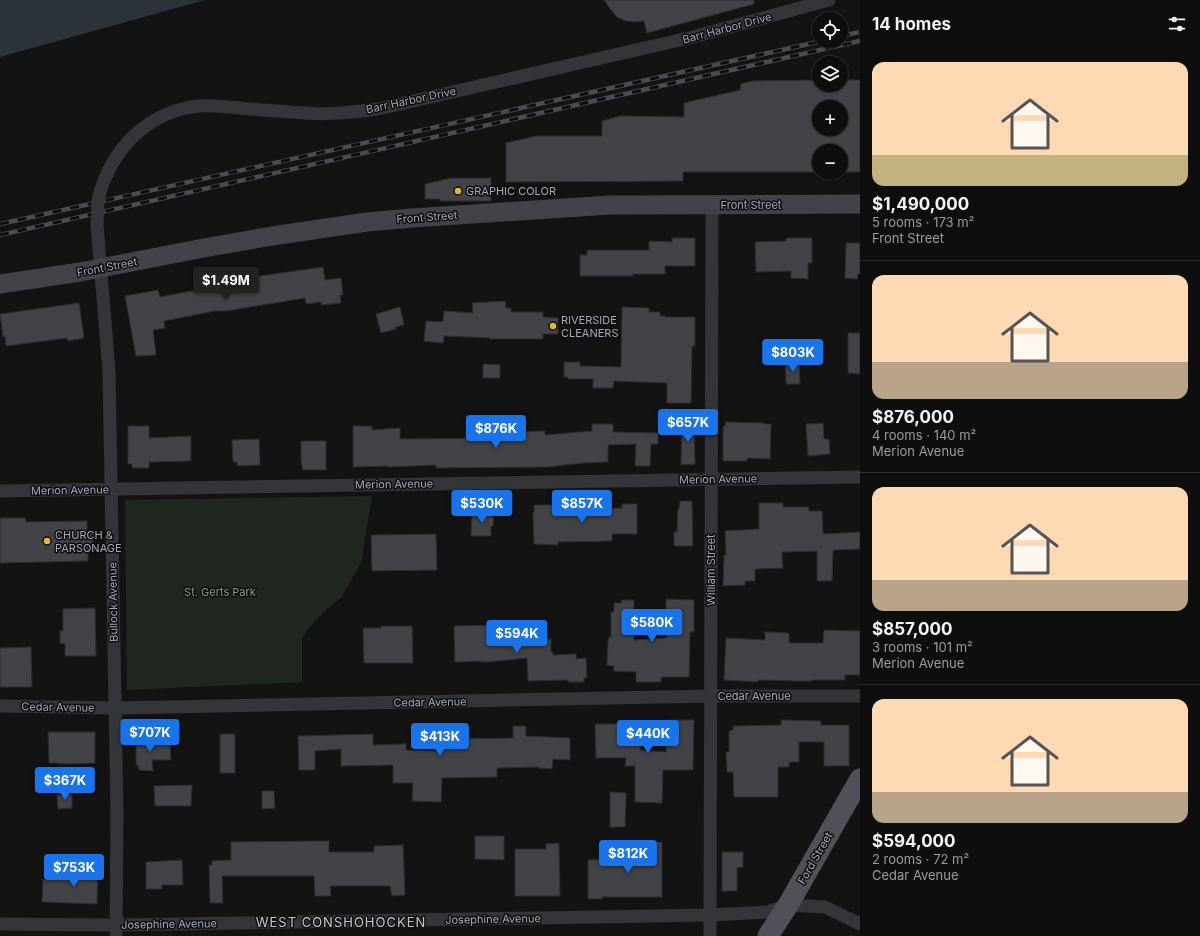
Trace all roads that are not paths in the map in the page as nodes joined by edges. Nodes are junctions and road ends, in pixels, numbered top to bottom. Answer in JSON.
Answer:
{"nodes":[{"id":1,"x":829,"y":0,"type":"edge"},
{"id":2,"x":860,"y":204,"type":"edge"},
{"id":3,"x":712,"y":205,"type":"junction"},
{"id":4,"x":100,"y":268,"type":"junction"},
{"id":5,"x":0,"y":284,"type":"edge"},
{"id":6,"x":860,"y":477,"type":"edge"},
{"id":7,"x":711,"y":479,"type":"junction"},
{"id":8,"x":111,"y":489,"type":"junction"},
{"id":9,"x":0,"y":491,"type":"edge"},
{"id":10,"x":711,"y":696,"type":"junction"},
{"id":11,"x":860,"y":696,"type":"edge"},
{"id":12,"x":0,"y":706,"type":"edge"},
{"id":13,"x":115,"y":708,"type":"junction"},
{"id":14,"x":860,"y":779,"type":"edge"},
{"id":15,"x":788,"y":905,"type":"junction"},
{"id":16,"x":710,"y":915,"type":"junction"},
{"id":17,"x":0,"y":924,"type":"edge"},
{"id":18,"x":860,"y":924,"type":"edge"},
{"id":19,"x":116,"y":931,"type":"edge"},
{"id":20,"x":710,"y":936,"type":"edge"},
{"id":21,"x":768,"y":936,"type":"edge"}],
"edges":[{"from":1,"to":4,"type":"street","name":"Barr Harbor Drive","bridge":true},
{"from":2,"to":3,"type":"main road","name":"Front Street"},
{"from":3,"to":4,"type":"main road","name":"Front Street"},
{"from":3,"to":7,"type":"street","name":"William Street"},
{"from":4,"to":5,"type":"main road","name":"Front Street"},
{"from":4,"to":8,"type":"street","name":"Bullock Avenue"},
{"from":6,"to":7,"type":"street","name":"Merion Avenue"},
{"from":7,"to":8,"type":"street","name":"Merion Avenue"},
{"from":7,"to":10,"type":"street","name":"William Street"},
{"from":8,"to":9,"type":"street","name":"Merion Avenue"},
{"from":8,"to":13,"type":"street","name":"Bullock Avenue"},
{"from":10,"to":11,"type":"street","name":"Cedar Avenue"},
{"from":10,"to":13,"type":"street","name":"Cedar Avenue"},
{"from":10,"to":16,"type":"street","name":"William Street"},
{"from":12,"to":13,"type":"street","name":"Cedar Avenue"},
{"from":13,"to":19,"type":"street","name":"Bullock Avenue"},
{"from":14,"to":15,"type":"main road","name":"Ford Street"},
{"from":15,"to":16,"type":"street","name":"Josephine Avenue"},
{"from":15,"to":18,"type":"street","name":"Josephine Avenue"},
{"from":15,"to":21,"type":"main road","name":"Ford Street"},
{"from":16,"to":19,"type":"street","name":"Josephine Avenue"},
{"from":16,"to":20,"type":"street","name":"William Street"},
{"from":17,"to":19,"type":"street","name":"Josephine Avenue"}]}
